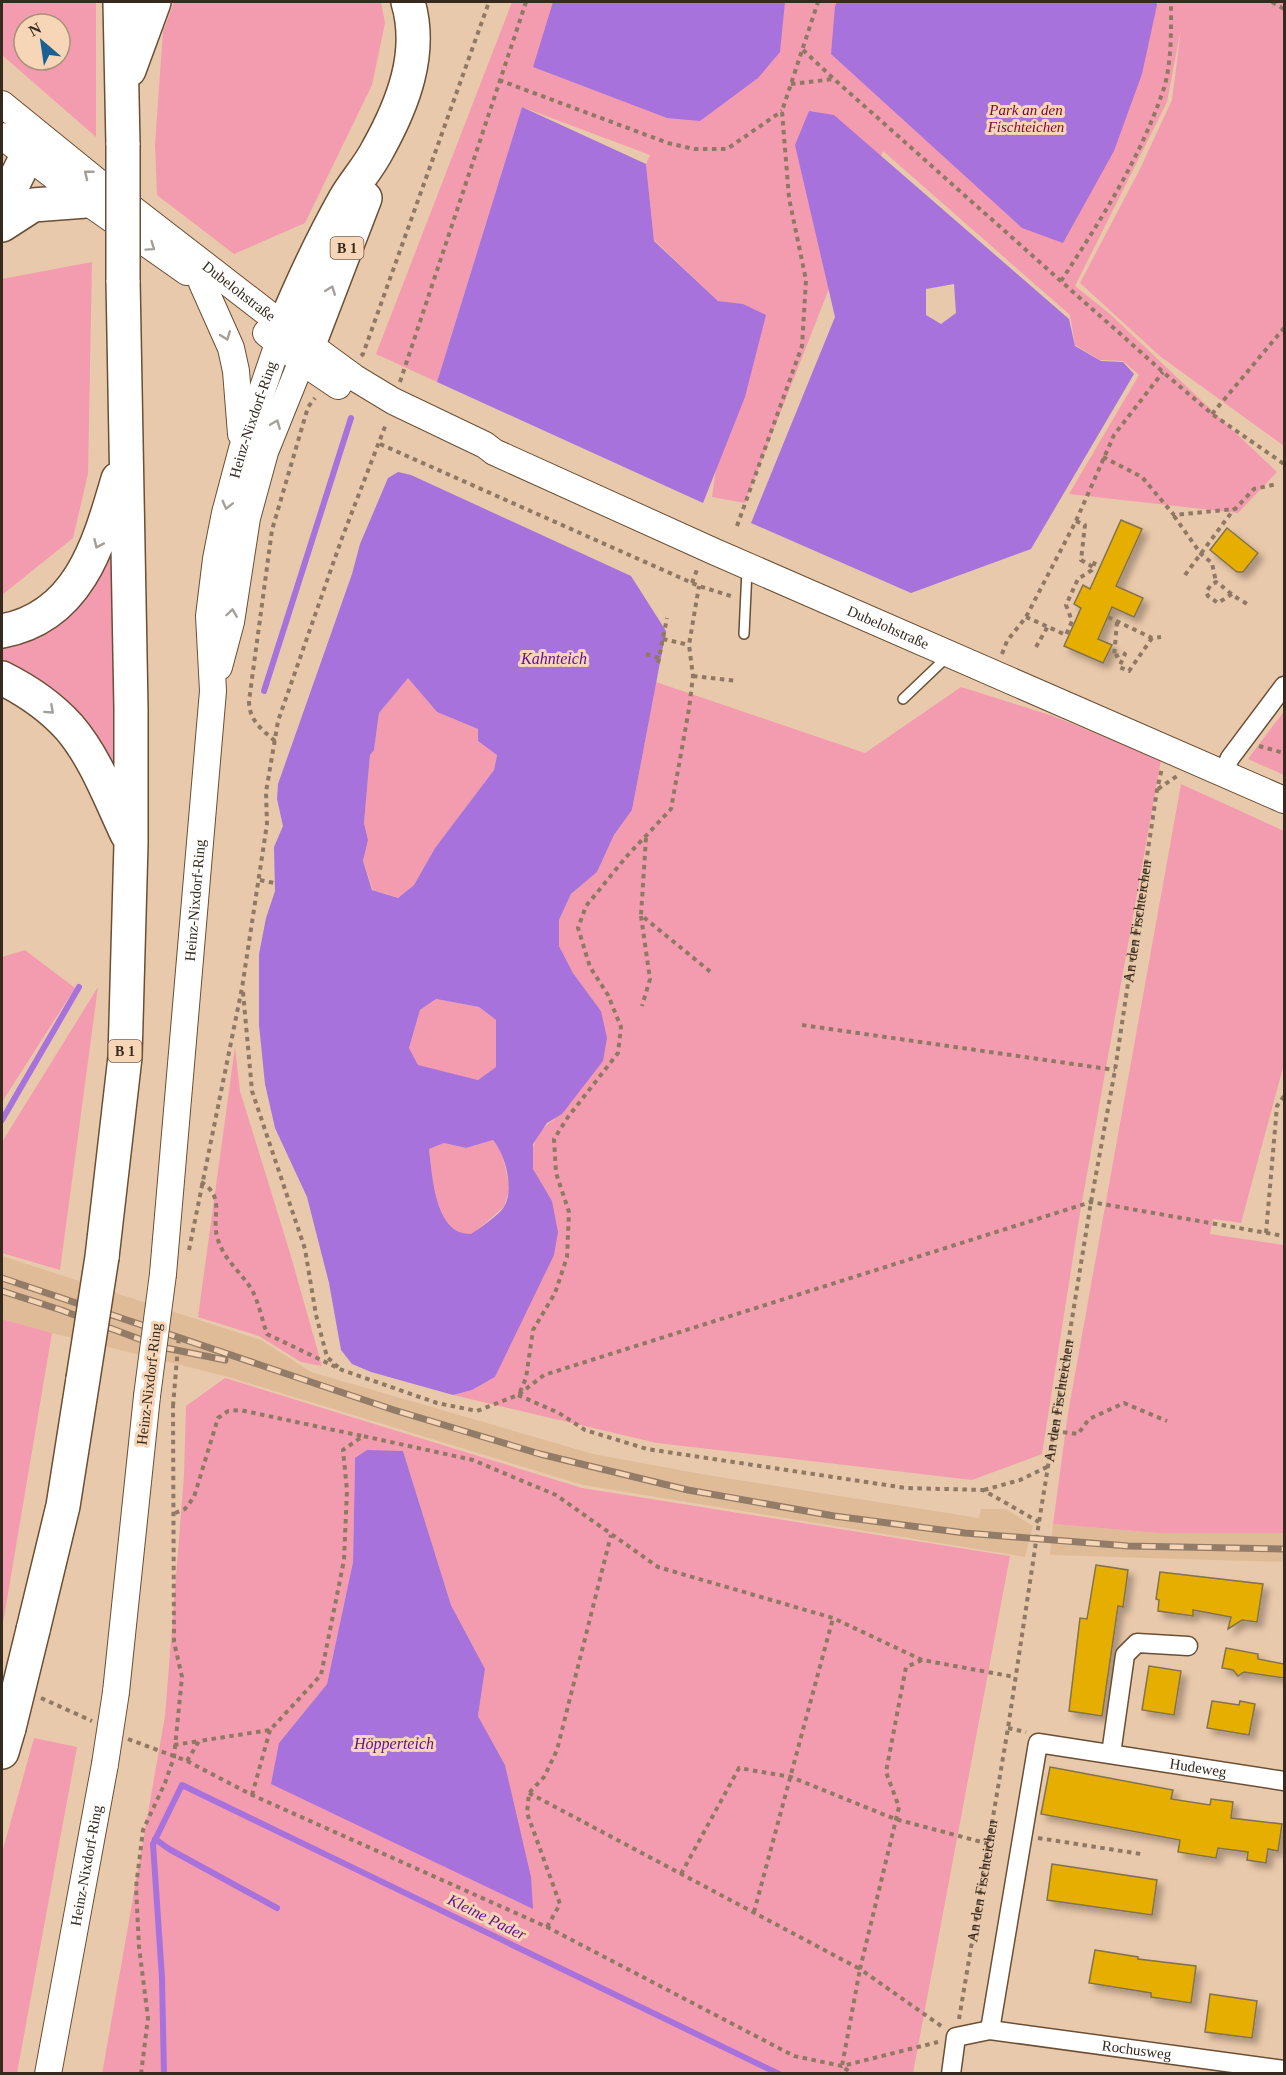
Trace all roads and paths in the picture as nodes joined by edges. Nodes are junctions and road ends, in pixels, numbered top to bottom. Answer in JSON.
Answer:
{"nodes":[{"id":1,"x":120,"y":2,"type":"edge"},
{"id":2,"x":154,"y":2,"type":"edge"},
{"id":3,"x":408,"y":2,"type":"edge"},
{"id":4,"x":489,"y":2,"type":"edge"},
{"id":5,"x":526,"y":2,"type":"edge"},
{"id":6,"x":818,"y":2,"type":"edge"},
{"id":7,"x":1171,"y":2,"type":"edge"},
{"id":8,"x":1272,"y":2,"type":"edge"},
{"id":9,"x":1284,"y":9,"type":"edge"},
{"id":10,"x":803,"y":50,"type":"junction"},
{"id":11,"x":834,"y":79,"type":"junction"},
{"id":12,"x":499,"y":80,"type":"junction"},
{"id":13,"x":791,"y":84,"type":"junction"},
{"id":14,"x":121,"y":92,"type":"junction"},
{"id":15,"x":2,"y":104,"type":"edge"},
{"id":16,"x":782,"y":111,"type":"junction"},
{"id":17,"x":17,"y":146,"type":"edge"},
{"id":18,"x":2,"y":201,"type":"edge"},
{"id":19,"x":86,"y":201,"type":"junction"},
{"id":20,"x":2,"y":225,"type":"edge"},
{"id":21,"x":1061,"y":281,"type":"junction"},
{"id":22,"x":202,"y":283,"type":"junction"},
{"id":23,"x":1284,"y":328,"type":"edge"},
{"id":24,"x":293,"y":344,"type":"junction"},
{"id":25,"x":358,"y":358,"type":"dead end"},
{"id":26,"x":1163,"y":372,"type":"junction"},
{"id":27,"x":399,"y":385,"type":"dead end"},
{"id":28,"x":315,"y":398,"type":"dead end"},
{"id":29,"x":1212,"y":414,"type":"junction"},
{"id":30,"x":386,"y":424,"type":"dead end"},
{"id":31,"x":380,"y":444,"type":"junction"},
{"id":32,"x":127,"y":448,"type":"junction"},
{"id":33,"x":242,"y":449,"type":"junction"},
{"id":34,"x":1103,"y":457,"type":"junction"},
{"id":35,"x":1284,"y":464,"type":"edge"},
{"id":36,"x":1277,"y":484,"type":"dead end"},
{"id":37,"x":1235,"y":509,"type":"junction"},
{"id":38,"x":1174,"y":515,"type":"junction"},
{"id":39,"x":1077,"y":521,"type":"junction"},
{"id":40,"x":737,"y":526,"type":"dead end"},
{"id":41,"x":1201,"y":554,"type":"junction"},
{"id":42,"x":1096,"y":559,"type":"dead end"},
{"id":43,"x":699,"y":564,"type":"dead end"},
{"id":44,"x":747,"y":564,"type":"junction"},
{"id":45,"x":1093,"y":567,"type":"junction"},
{"id":46,"x":1185,"y":575,"type":"dead end"},
{"id":47,"x":1216,"y":582,"type":"junction"},
{"id":48,"x":693,"y":583,"type":"junction"},
{"id":49,"x":699,"y":586,"type":"junction"},
{"id":50,"x":1232,"y":594,"type":"junction"},
{"id":51,"x":737,"y":598,"type":"dead end"},
{"id":52,"x":1250,"y":606,"type":"dead end"},
{"id":53,"x":1026,"y":616,"type":"junction"},
{"id":54,"x":1108,"y":617,"type":"dead end"},
{"id":55,"x":667,"y":618,"type":"dead end"},
{"id":56,"x":1117,"y":622,"type":"junction"},
{"id":57,"x":1048,"y":626,"type":"junction"},
{"id":58,"x":2,"y":631,"type":"edge"},
{"id":59,"x":744,"y":634,"type":"dead end"},
{"id":60,"x":1161,"y":637,"type":"dead end"},
{"id":61,"x":1152,"y":638,"type":"junction"},
{"id":62,"x":663,"y":639,"type":"junction"},
{"id":63,"x":689,"y":645,"type":"junction"},
{"id":64,"x":1036,"y":647,"type":"dead end"},
{"id":65,"x":646,"y":654,"type":"dead end"},
{"id":66,"x":951,"y":654,"type":"junction"},
{"id":67,"x":999,"y":660,"type":"dead end"},
{"id":68,"x":693,"y":676,"type":"junction"},
{"id":69,"x":2,"y":678,"type":"edge"},
{"id":70,"x":737,"y":681,"type":"dead end"},
{"id":71,"x":1284,"y":686,"type":"edge"},
{"id":72,"x":213,"y":691,"type":"junction"},
{"id":73,"x":903,"y":699,"type":"dead end"},
{"id":74,"x":275,"y":741,"type":"junction"},
{"id":75,"x":1163,"y":767,"type":"dead end"},
{"id":76,"x":1222,"y":773,"type":"junction"},
{"id":77,"x":1179,"y":775,"type":"dead end"},
{"id":78,"x":1157,"y":790,"type":"junction"},
{"id":79,"x":1284,"y":800,"type":"edge"},
{"id":80,"x":646,"y":837,"type":"junction"},
{"id":81,"x":131,"y":844,"type":"junction"},
{"id":82,"x":260,"y":880,"type":"junction"},
{"id":83,"x":274,"y":883,"type":"dead end"},
{"id":84,"x":641,"y":915,"type":"junction"},
{"id":85,"x":713,"y":974,"type":"dead end"},
{"id":86,"x":242,"y":988,"type":"junction"},
{"id":87,"x":642,"y":1006,"type":"dead end"},
{"id":88,"x":802,"y":1025,"type":"dead end"},
{"id":89,"x":1115,"y":1070,"type":"junction"},
{"id":90,"x":1284,"y":1096,"type":"edge"},
{"id":91,"x":201,"y":1182,"type":"junction"},
{"id":92,"x":1091,"y":1202,"type":"junction"},
{"id":93,"x":1266,"y":1233,"type":"junction"},
{"id":94,"x":1284,"y":1236,"type":"edge"},
{"id":95,"x":188,"y":1256,"type":"dead end"},
{"id":96,"x":180,"y":1324,"type":"dead end"},
{"id":97,"x":342,"y":1370,"type":"junction"},
{"id":98,"x":518,"y":1395,"type":"junction"},
{"id":99,"x":1167,"y":1421,"type":"dead end"},
{"id":100,"x":1054,"y":1431,"type":"junction"},
{"id":101,"x":363,"y":1436,"type":"junction"},
{"id":102,"x":1048,"y":1466,"type":"junction"},
{"id":103,"x":983,"y":1490,"type":"junction"},
{"id":104,"x":175,"y":1513,"type":"junction"},
{"id":105,"x":1039,"y":1522,"type":"junction"},
{"id":106,"x":611,"y":1535,"type":"junction"},
{"id":107,"x":833,"y":1618,"type":"junction"},
{"id":108,"x":1188,"y":1646,"type":"dead end"},
{"id":109,"x":922,"y":1660,"type":"junction"},
{"id":110,"x":1015,"y":1677,"type":"junction"},
{"id":111,"x":58,"y":1706,"type":"dead end"},
{"id":112,"x":87,"y":1719,"type":"dead end"},
{"id":113,"x":270,"y":1730,"type":"junction"},
{"id":114,"x":5,"y":1740,"type":"edge"},
{"id":115,"x":200,"y":1741,"type":"junction"},
{"id":116,"x":1038,"y":1743,"type":"joint"},
{"id":117,"x":174,"y":1745,"type":"junction"},
{"id":118,"x":155,"y":1750,"type":"dead end"},
{"id":119,"x":1111,"y":1754,"type":"junction"},
{"id":120,"x":174,"y":1757,"type":"junction"},
{"id":121,"x":187,"y":1761,"type":"junction"},
{"id":122,"x":791,"y":1777,"type":"junction"},
{"id":123,"x":1284,"y":1781,"type":"edge"},
{"id":124,"x":529,"y":1793,"type":"junction"},
{"id":125,"x":252,"y":1795,"type":"junction"},
{"id":126,"x":895,"y":1819,"type":"junction"},
{"id":127,"x":1022,"y":1835,"type":"junction"},
{"id":128,"x":988,"y":1844,"type":"junction"},
{"id":129,"x":1141,"y":1854,"type":"dead end"},
{"id":130,"x":681,"y":1874,"type":"junction"},
{"id":131,"x":754,"y":1912,"type":"junction"},
{"id":132,"x":547,"y":1927,"type":"junction"},
{"id":133,"x":860,"y":1969,"type":"junction"},
{"id":134,"x":990,"y":2030,"type":"junction"},
{"id":135,"x":957,"y":2037,"type":"junction"},
{"id":136,"x":842,"y":2066,"type":"junction"},
{"id":137,"x":1284,"y":2070,"type":"edge"},
{"id":138,"x":48,"y":2073,"type":"edge"},
{"id":139,"x":141,"y":2073,"type":"edge"},
{"id":140,"x":852,"y":2073,"type":"edge"},
{"id":141,"x":951,"y":2073,"type":"edge"}],
"edges":[{"from":1,"to":14,"type":"highway","number":"B 1"},
{"from":2,"to":14,"type":"highway"},
{"from":3,"to":24,"type":"highway","number":"B 1"},
{"from":4,"to":25,"type":"path"},
{"from":5,"to":12,"type":"path"},
{"from":6,"to":10,"type":"path"},
{"from":7,"to":21,"type":"path"},
{"from":8,"to":9,"type":"path"},
{"from":10,"to":11,"type":"path"},
{"from":10,"to":13,"type":"path"},
{"from":11,"to":13,"type":"path"},
{"from":11,"to":21,"type":"path"},
{"from":12,"to":16,"type":"path"},
{"from":12,"to":27,"type":"path"},
{"from":13,"to":16,"type":"path"},
{"from":14,"to":32,"type":"highway","number":"B 1","bridge":true},
{"from":15,"to":17,"type":"main road","name":"Dubelohstraße"},
{"from":16,"to":40,"type":"path"},
{"from":17,"to":18,"type":"highway"},
{"from":17,"to":19,"type":"main road","name":"Dubelohstraße"},
{"from":24,"to":17,"type":"main road","name":"Dubelohstraße","one_way":true},
{"from":19,"to":20,"type":"highway"},
{"from":19,"to":22,"type":"main road","name":"Dubelohstraße","one_way":true},
{"from":21,"to":26,"type":"path"},
{"from":22,"to":24,"type":"main road","name":"Dubelohstraße"},
{"from":22,"to":33,"type":"main road","one_way":true},
{"from":23,"to":29,"type":"path"},
{"from":24,"to":33,"type":"main road","name":"Heinz-Nixdorf-Ring"},
{"from":24,"to":44,"type":"main road","name":"Dubelohstraße"},
{"from":72,"to":24,"type":"main road","name":"Heinz-Nixdorf-Ring","one_way":true},
{"from":26,"to":29,"type":"path"},
{"from":26,"to":34,"type":"path"},
{"from":28,"to":74,"type":"path"},
{"from":29,"to":35,"type":"path"},
{"from":30,"to":31,"type":"path"},
{"from":31,"to":48,"type":"path"},
{"from":31,"to":74,"type":"path"},
{"from":32,"to":58,"type":"highway","one_way":true},
{"from":32,"to":81,"type":"highway","number":"B 1"},
{"from":33,"to":72,"type":"main road","name":"Heinz-Nixdorf-Ring","one_way":true},
{"from":34,"to":38,"type":"path"},
{"from":34,"to":39,"type":"path"},
{"from":36,"to":37,"type":"path"},
{"from":37,"to":38,"type":"path"},
{"from":37,"to":41,"type":"path"},
{"from":38,"to":41,"type":"path"},
{"from":39,"to":45,"type":"path"},
{"from":39,"to":53,"type":"path"},
{"from":41,"to":46,"type":"path"},
{"from":41,"to":47,"type":"path"},
{"from":42,"to":45,"type":"path"},
{"from":43,"to":48,"type":"path"},
{"from":44,"to":59,"type":"lane"},
{"from":44,"to":66,"type":"main road","name":"Dubelohstraße"},
{"from":45,"to":57,"type":"path"},
{"from":47,"to":50,"type":"path"},
{"from":47,"to":50,"type":"path"},
{"from":48,"to":49,"type":"path"},
{"from":49,"to":51,"type":"path"},
{"from":49,"to":63,"type":"path"},
{"from":50,"to":52,"type":"path"},
{"from":53,"to":57,"type":"path"},
{"from":53,"to":67,"type":"path"},
{"from":54,"to":56,"type":"path"},
{"from":55,"to":62,"type":"path"},
{"from":56,"to":61,"type":"path"},
{"from":56,"to":61,"type":"path"},
{"from":57,"to":64,"type":"path"},
{"from":60,"to":61,"type":"path"},
{"from":62,"to":63,"type":"path"},
{"from":62,"to":65,"type":"path"},
{"from":63,"to":68,"type":"path"},
{"from":66,"to":73,"type":"lane"},
{"from":66,"to":76,"type":"main road","name":"Dubelohstraße"},
{"from":68,"to":70,"type":"path"},
{"from":68,"to":80,"type":"path"},
{"from":69,"to":81,"type":"highway","number":"B 1","one_way":true},
{"from":71,"to":76,"type":"street"},
{"from":72,"to":138,"type":"main road","name":"Heinz-Nixdorf-Ring","bridge":true},
{"from":74,"to":82,"type":"path"},
{"from":75,"to":78,"type":"path","name":"An den Fischteichen"},
{"from":76,"to":79,"type":"main road","name":"Dubelohstraße"},
{"from":77,"to":78,"type":"path"},
{"from":78,"to":89,"type":"path","name":"An den Fischteichen"},
{"from":80,"to":84,"type":"path"},
{"from":80,"to":98,"type":"path"},
{"from":81,"to":114,"type":"highway","number":"B 1","bridge":true},
{"from":82,"to":83,"type":"path"},
{"from":82,"to":86,"type":"path"},
{"from":84,"to":85,"type":"path"},
{"from":84,"to":87,"type":"path"},
{"from":86,"to":91,"type":"path"},
{"from":86,"to":97,"type":"path"},
{"from":88,"to":89,"type":"path"},
{"from":89,"to":92,"type":"path","name":"An den Fischteichen"},
{"from":90,"to":93,"type":"path"},
{"from":91,"to":95,"type":"path"},
{"from":91,"to":97,"type":"path"},
{"from":92,"to":93,"type":"path"},
{"from":92,"to":98,"type":"path"},
{"from":92,"to":100,"type":"path","name":"An den Fischteichen"},
{"from":93,"to":94,"type":"path"},
{"from":96,"to":104,"type":"path","bridge":true},
{"from":97,"to":98,"type":"path"},
{"from":98,"to":103,"type":"path"},
{"from":99,"to":100,"type":"path"},
{"from":100,"to":102,"type":"path","name":"An den Fischteichen"},
{"from":101,"to":104,"type":"path"},
{"from":101,"to":106,"type":"path"},
{"from":101,"to":113,"type":"path"},
{"from":102,"to":103,"type":"path"},
{"from":102,"to":105,"type":"path","name":"An den Fischteichen"},
{"from":103,"to":105,"type":"path"},
{"from":104,"to":117,"type":"path"},
{"from":105,"to":110,"type":"path","name":"An den Fischteichen"},
{"from":106,"to":107,"type":"path"},
{"from":106,"to":124,"type":"path"},
{"from":107,"to":109,"type":"path"},
{"from":107,"to":122,"type":"path"},
{"from":108,"to":119,"type":"street"},
{"from":109,"to":110,"type":"path"},
{"from":109,"to":126,"type":"path"},
{"from":110,"to":128,"type":"path","name":"An den Fischteichen"},
{"from":111,"to":112,"type":"path"},
{"from":113,"to":115,"type":"path"},
{"from":113,"to":125,"type":"path"},
{"from":115,"to":117,"type":"path"},
{"from":115,"to":121,"type":"path"},
{"from":116,"to":119,"type":"street","name":"Hudeweg"},
{"from":116,"to":127,"type":"street","name":"An den Fischteichen"},
{"from":117,"to":120,"type":"path"},
{"from":118,"to":120,"type":"path"},
{"from":119,"to":123,"type":"street","name":"Hudeweg"},
{"from":120,"to":121,"type":"path"},
{"from":120,"to":139,"type":"path"},
{"from":121,"to":125,"type":"path"},
{"from":122,"to":126,"type":"path"},
{"from":122,"to":130,"type":"path"},
{"from":122,"to":131,"type":"path"},
{"from":124,"to":130,"type":"path"},
{"from":124,"to":132,"type":"path"},
{"from":125,"to":132,"type":"path"},
{"from":126,"to":128,"type":"path"},
{"from":126,"to":133,"type":"path"},
{"from":127,"to":129,"type":"path"},
{"from":127,"to":134,"type":"street","name":"An den Fischteichen"},
{"from":128,"to":135,"type":"path","name":"An den Fischteichen"},
{"from":130,"to":131,"type":"path"},
{"from":131,"to":133,"type":"path"},
{"from":132,"to":136,"type":"path"},
{"from":133,"to":135,"type":"path"},
{"from":133,"to":136,"type":"path"},
{"from":134,"to":135,"type":"street"},
{"from":134,"to":137,"type":"street","name":"Rochusweg"},
{"from":135,"to":136,"type":"path"},
{"from":135,"to":141,"type":"street"},
{"from":136,"to":140,"type":"path"}]}
